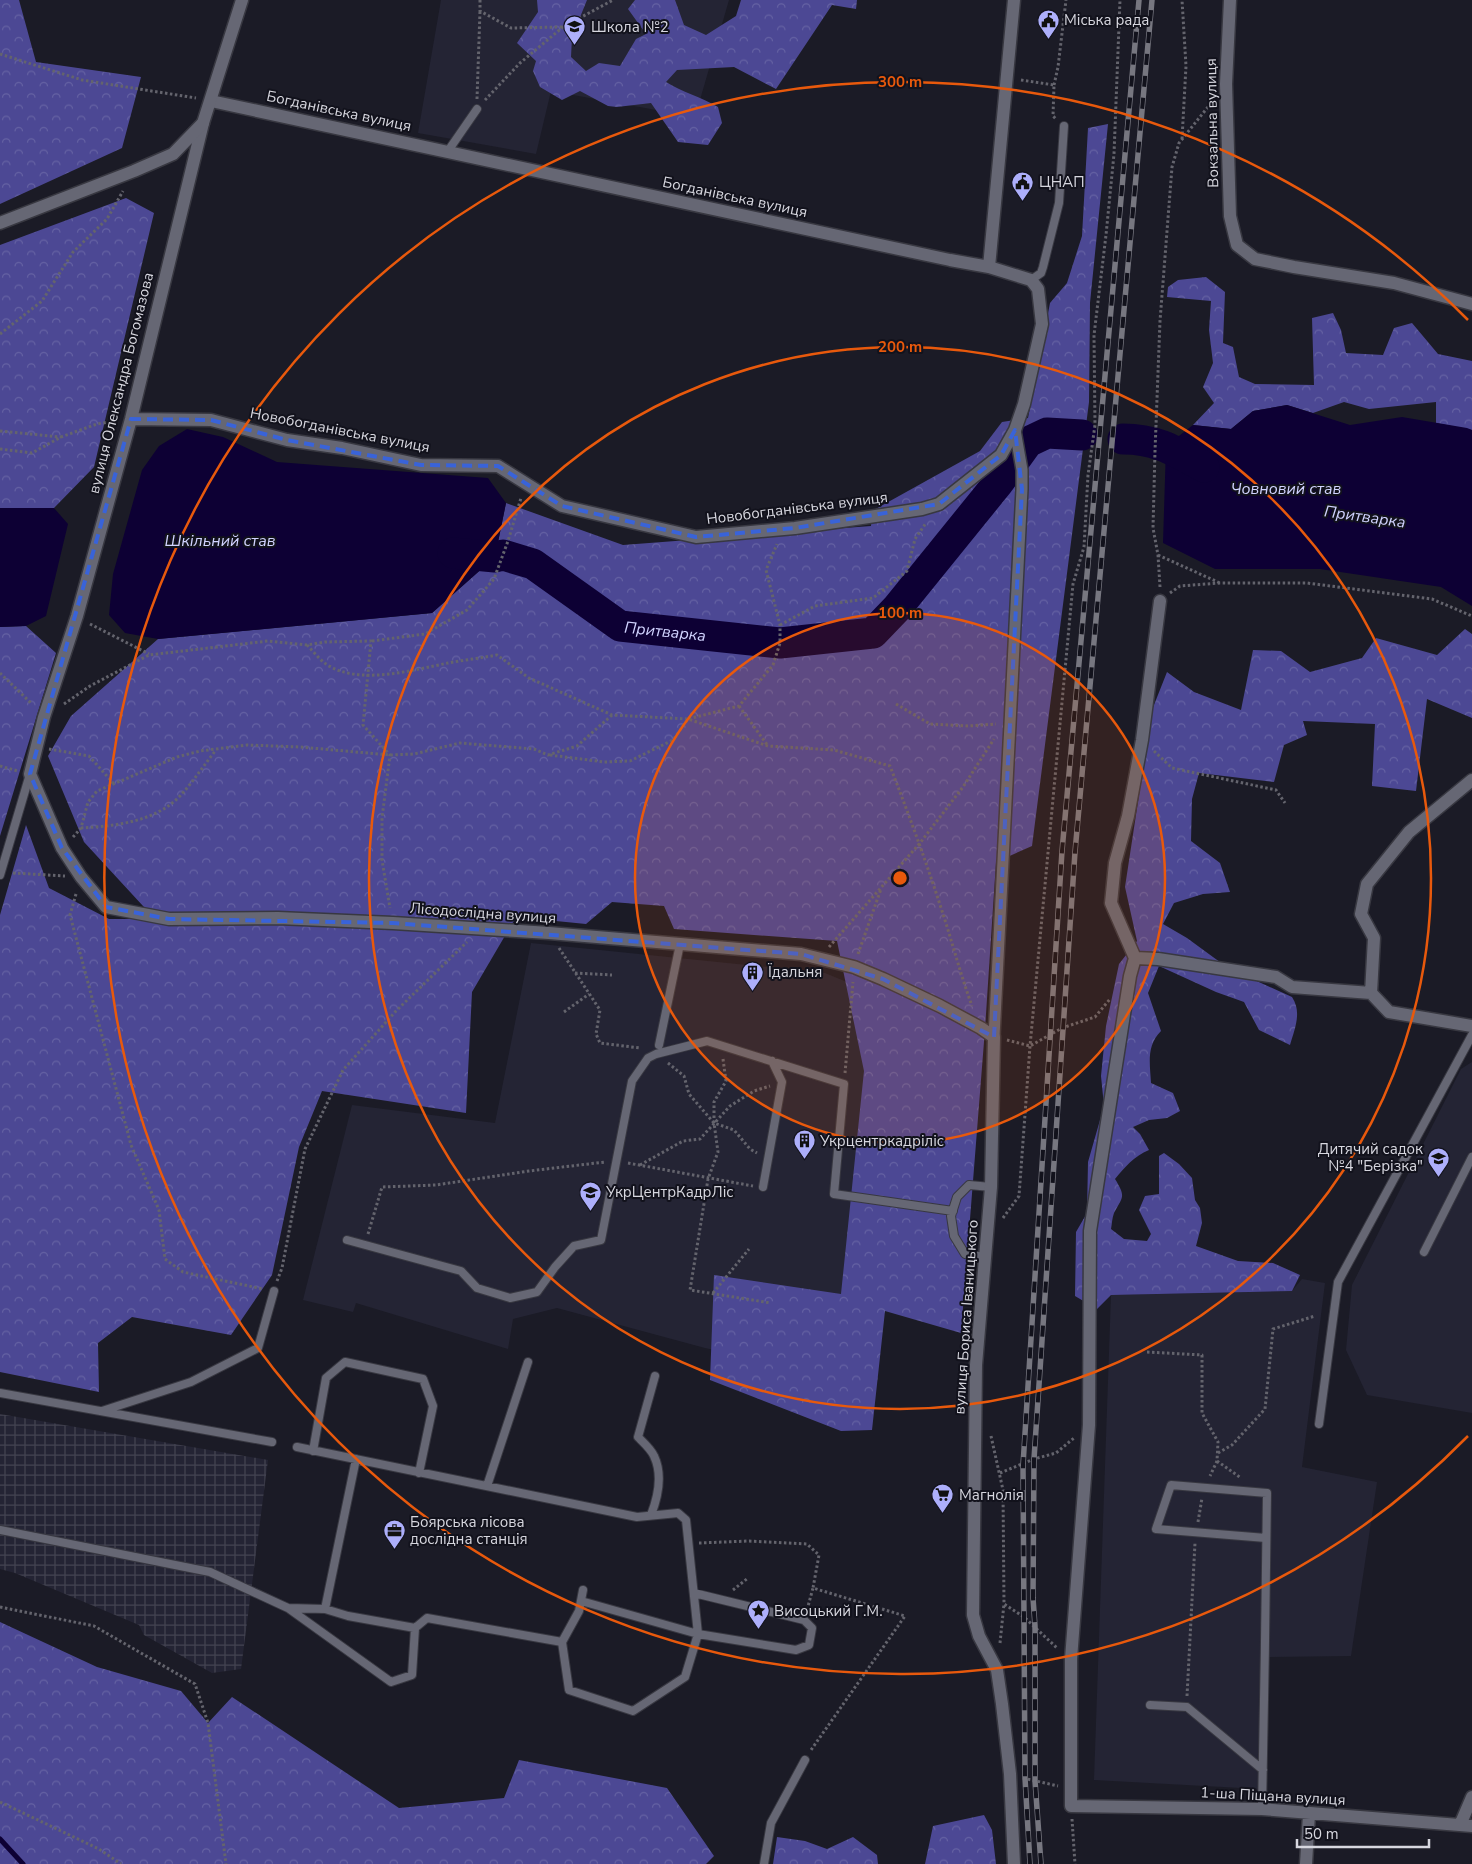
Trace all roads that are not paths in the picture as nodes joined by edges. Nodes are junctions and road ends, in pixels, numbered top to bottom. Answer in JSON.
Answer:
{"nodes":[{"id":1,"x":242,"y":0,"type":"edge"},
{"id":2,"x":1014,"y":0,"type":"edge"},
{"id":3,"x":1230,"y":0,"type":"edge"},
{"id":4,"x":211,"y":101,"type":"junction"},
{"id":5,"x":477,"y":109,"type":"road end"},
{"id":6,"x":203,"y":123,"type":"junction"},
{"id":7,"x":1064,"y":126,"type":"road end"},
{"id":8,"x":448,"y":151,"type":"junction"},
{"id":9,"x":0,"y":223,"type":"edge"},
{"id":10,"x":989,"y":267,"type":"junction"},
{"id":11,"x":1031,"y":280,"type":"junction"},
{"id":12,"x":1472,"y":304,"type":"edge"},
{"id":13,"x":130,"y":419,"type":"junction"},
{"id":14,"x":1016,"y":436,"type":"junction"},
{"id":15,"x":1160,"y":600,"type":"road end"},
{"id":16,"x":30,"y":774,"type":"junction"},
{"id":17,"x":1472,"y":780,"type":"edge"},
{"id":18,"x":0,"y":874,"type":"edge"},
{"id":19,"x":680,"y":944,"type":"junction"},
{"id":20,"x":1135,"y":958,"type":"junction"},
{"id":21,"x":1372,"y":993,"type":"junction"},
{"id":22,"x":1472,"y":1026,"type":"edge"},
{"id":23,"x":1472,"y":1035,"type":"edge"},
{"id":24,"x":994,"y":1037,"type":"junction"},
{"id":25,"x":659,"y":1045,"type":"dead end"},
{"id":26,"x":772,"y":1061,"type":"junction"},
{"id":27,"x":1472,"y":1157,"type":"edge"},
{"id":28,"x":763,"y":1187,"type":"road end"},
{"id":29,"x":991,"y":1187,"type":"junction"},
{"id":30,"x":953,"y":1211,"type":"junction"},
{"id":31,"x":346,"y":1240,"type":"dead end"},
{"id":32,"x":1424,"y":1252,"type":"dead end"},
{"id":33,"x":985,"y":1257,"type":"junction"},
{"id":34,"x":274,"y":1291,"type":"road end"},
{"id":35,"x":528,"y":1362,"type":"dead end"},
{"id":36,"x":656,"y":1376,"type":"dead end"},
{"id":37,"x":0,"y":1393,"type":"edge"},
{"id":38,"x":101,"y":1412,"type":"junction"},
{"id":39,"x":1319,"y":1424,"type":"dead end"},
{"id":40,"x":272,"y":1442,"type":"dead end"},
{"id":41,"x":297,"y":1448,"type":"dead end"},
{"id":42,"x":313,"y":1451,"type":"junction"},
{"id":43,"x":356,"y":1459,"type":"junction"},
{"id":44,"x":419,"y":1472,"type":"junction"},
{"id":45,"x":487,"y":1486,"type":"junction"},
{"id":46,"x":651,"y":1515,"type":"junction"},
{"id":47,"x":0,"y":1530,"type":"edge"},
{"id":48,"x":1266,"y":1538,"type":"junction"},
{"id":49,"x":583,"y":1590,"type":"dead end"},
{"id":50,"x":694,"y":1593,"type":"junction"},
{"id":51,"x":581,"y":1601,"type":"junction"},
{"id":52,"x":288,"y":1608,"type":"junction"},
{"id":53,"x":325,"y":1609,"type":"junction"},
{"id":54,"x":415,"y":1628,"type":"junction"},
{"id":55,"x":698,"y":1634,"type":"junction"},
{"id":56,"x":562,"y":1642,"type":"junction"},
{"id":57,"x":1150,"y":1705,"type":"dead end"},
{"id":58,"x":805,"y":1760,"type":"road end"},
{"id":59,"x":1263,"y":1770,"type":"junction"},
{"id":60,"x":1472,"y":1797,"type":"edge"},
{"id":61,"x":1262,"y":1809,"type":"junction"},
{"id":62,"x":1309,"y":1814,"type":"junction"},
{"id":63,"x":1466,"y":1826,"type":"edge"},
{"id":64,"x":764,"y":1864,"type":"edge"},
{"id":65,"x":1014,"y":1864,"type":"edge"},
{"id":66,"x":1306,"y":1864,"type":"edge"}],
"edges":[{"from":1,"to":4,"type":"street","name":"вулиця Олександра Богомазова"},
{"from":2,"to":10,"type":"street"},
{"from":3,"to":12,"type":"street","name":"Вокзальна вулиця"},
{"from":4,"to":6,"type":"street","name":"вулиця Олександра Богомазова"},
{"from":4,"to":8,"type":"street","name":"Богданівська вулиця"},
{"from":5,"to":8,"type":"lane"},
{"from":6,"to":9,"type":"street"},
{"from":6,"to":13,"type":"street","name":"вулиця Олександра Богомазова"},
{"from":7,"to":11,"type":"lane"},
{"from":8,"to":10,"type":"street","name":"Богданівська вулиця"},
{"from":10,"to":11,"type":"street"},
{"from":11,"to":14,"type":"street","name":"Новобогданівська вулиця"},
{"from":13,"to":14,"type":"street","name":"Новобогданівська вулиця"},
{"from":13,"to":16,"type":"street","name":"вулиця Олександра Богомазова"},
{"from":14,"to":24,"type":"street"},
{"from":15,"to":20,"type":"street"},
{"from":16,"to":18,"type":"lane"},
{"from":16,"to":19,"type":"street","name":"Лісодослідна вулиця"},
{"from":17,"to":21,"type":"street"},
{"from":19,"to":24,"type":"street","name":"Лісодослідна вулиця"},
{"from":19,"to":25,"type":"lane"},
{"from":20,"to":21,"type":"street"},
{"from":20,"to":61,"type":"street","name":"1-ша Піщана вулиця"},
{"from":21,"to":22,"type":"street"},
{"from":23,"to":39,"type":"lane"},
{"from":24,"to":29,"type":"street","name":"вулиця Бориса Іваницького"},
{"from":26,"to":28,"type":"lane"},
{"from":26,"to":30,"type":"lane"},
{"from":26,"to":31,"type":"lane"},
{"from":27,"to":32,"type":"lane"},
{"from":29,"to":30,"type":"lane"},
{"from":29,"to":33,"type":"street","name":"вулиця Бориса Іваницького"},
{"from":30,"to":33,"type":"lane"},
{"from":33,"to":65,"type":"street","name":"вулиця Бориса Іваницького"},
{"from":34,"to":38,"type":"lane"},
{"from":35,"to":45,"type":"lane"},
{"from":36,"to":46,"type":"lane"},
{"from":37,"to":38,"type":"lane"},
{"from":38,"to":40,"type":"lane"},
{"from":41,"to":42,"type":"lane"},
{"from":42,"to":43,"type":"lane"},
{"from":42,"to":44,"type":"lane"},
{"from":43,"to":44,"type":"lane"},
{"from":43,"to":53,"type":"lane"},
{"from":44,"to":45,"type":"lane"},
{"from":45,"to":46,"type":"lane"},
{"from":46,"to":50,"type":"lane"},
{"from":47,"to":52,"type":"lane"},
{"from":48,"to":48,"type":"lane"},
{"from":48,"to":59,"type":"lane"},
{"from":49,"to":51,"type":"lane"},
{"from":50,"to":55,"type":"lane"},
{"from":50,"to":55,"type":"lane"},
{"from":51,"to":55,"type":"lane"},
{"from":51,"to":56,"type":"lane"},
{"from":52,"to":53,"type":"lane"},
{"from":52,"to":54,"type":"lane"},
{"from":53,"to":54,"type":"lane"},
{"from":54,"to":56,"type":"lane"},
{"from":55,"to":56,"type":"lane"},
{"from":57,"to":59,"type":"lane"},
{"from":58,"to":64,"type":"lane"},
{"from":59,"to":61,"type":"lane"},
{"from":60,"to":63,"type":"street"},
{"from":61,"to":62,"type":"street","name":"1-ша Піщана вулиця"},
{"from":62,"to":63,"type":"street","name":"1-ша Піщана вулиця"},
{"from":62,"to":66,"type":"street"}]}
